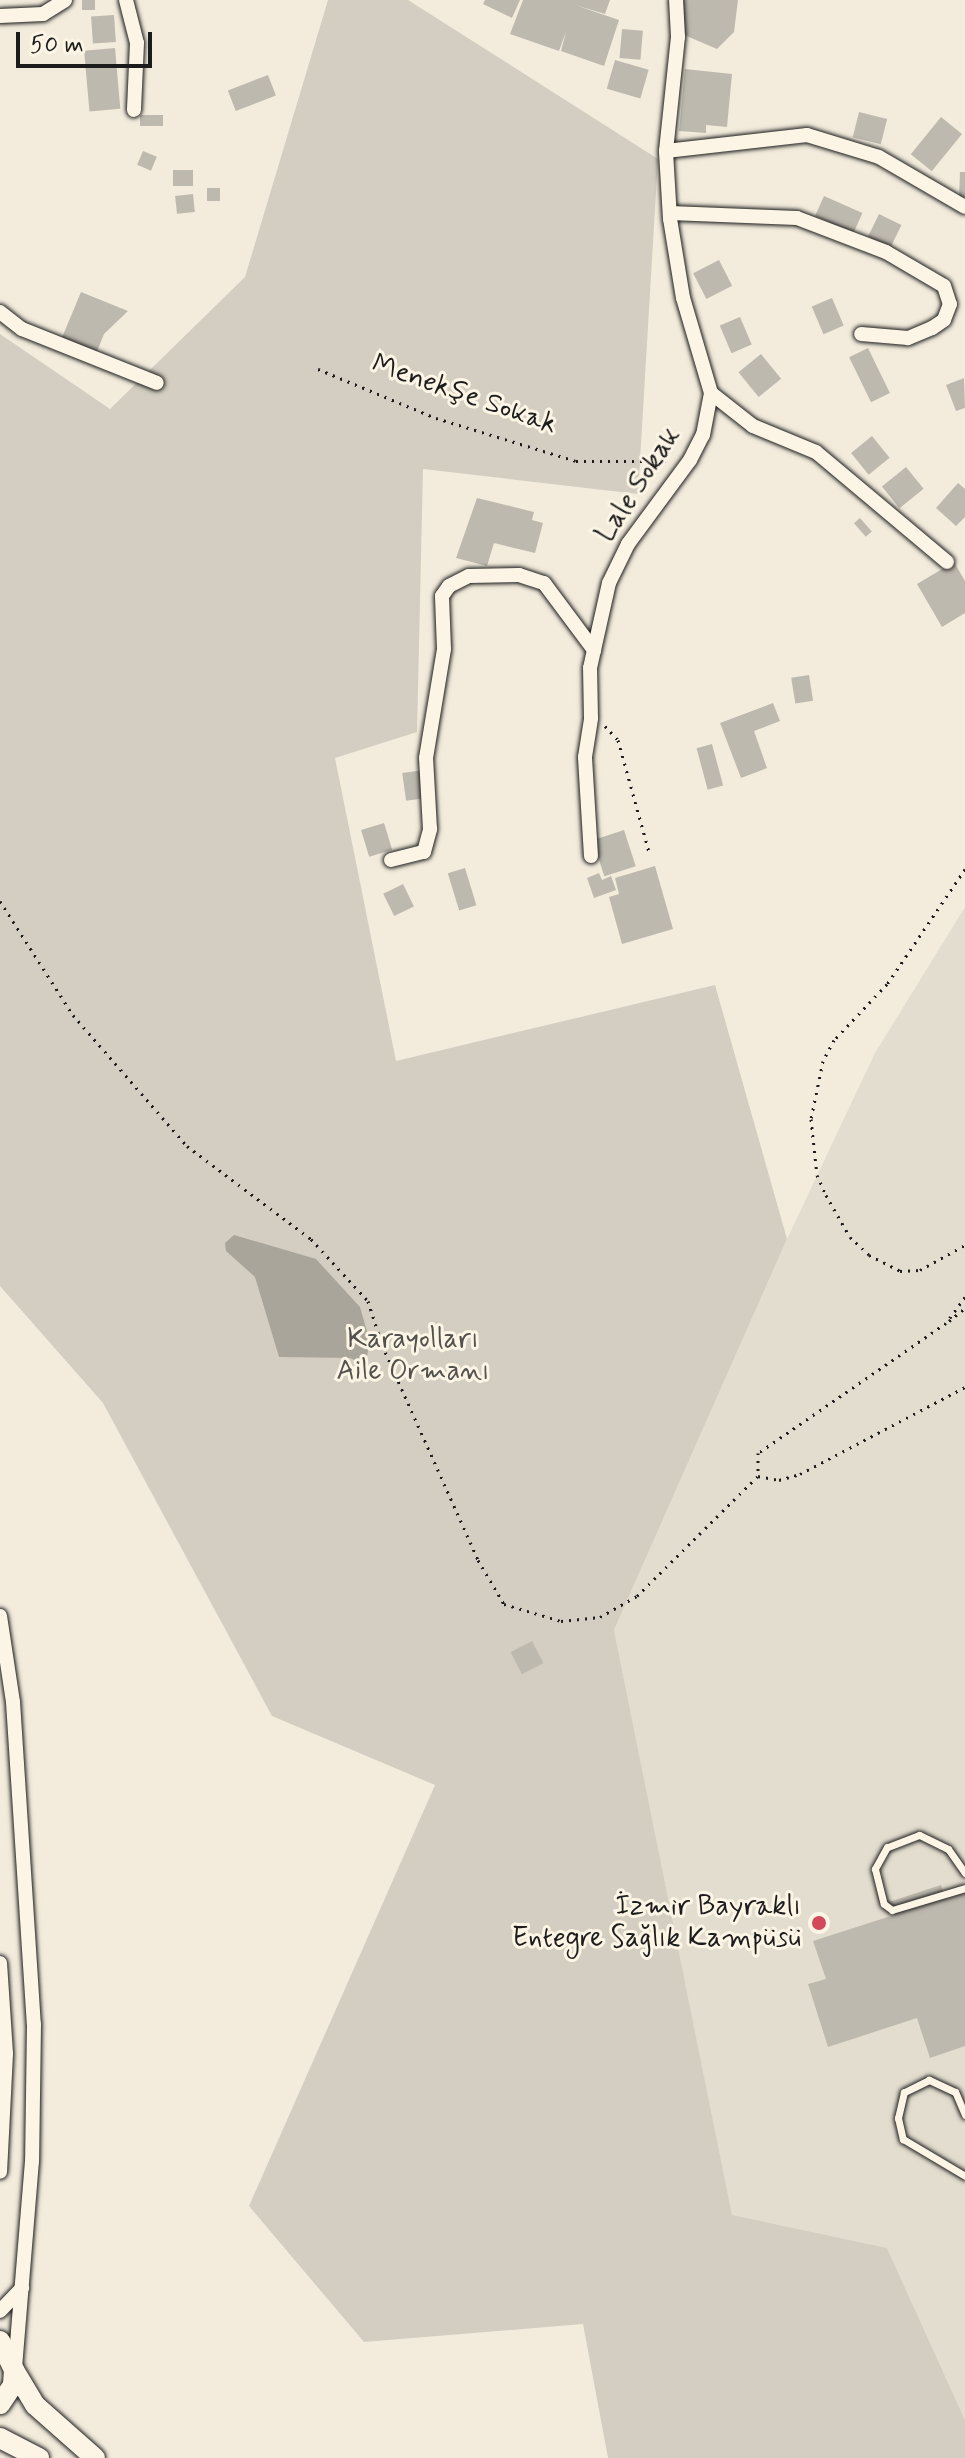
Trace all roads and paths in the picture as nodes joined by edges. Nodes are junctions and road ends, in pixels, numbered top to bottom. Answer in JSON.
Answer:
{"nodes":[{"id":1,"x":65,"y":0,"type":"edge"},
{"id":2,"x":126,"y":0,"type":"edge"},
{"id":3,"x":676,"y":0,"type":"edge"},
{"id":4,"x":0,"y":16,"type":"edge"},
{"id":5,"x":134,"y":110,"type":"dead end"},
{"id":6,"x":666,"y":151,"type":"junction"},
{"id":7,"x":965,"y":207,"type":"edge"},
{"id":8,"x":670,"y":213,"type":"junction"},
{"id":9,"x":0,"y":312,"type":"edge"},
{"id":10,"x":861,"y":334,"type":"dead end"},
{"id":11,"x":318,"y":369,"type":"dead end"},
{"id":12,"x":157,"y":383,"type":"dead end"},
{"id":13,"x":711,"y":393,"type":"junction"},
{"id":14,"x":690,"y":460,"type":"junction"},
{"id":15,"x":947,"y":562,"type":"dead end"},
{"id":16,"x":594,"y":650,"type":"junction"},
{"id":17,"x":591,"y":718,"type":"junction"},
{"id":18,"x":649,"y":852,"type":"dead end"},
{"id":19,"x":591,"y":856,"type":"dead end"},
{"id":20,"x":391,"y":860,"type":"dead end"},
{"id":21,"x":965,"y":869,"type":"edge"},
{"id":22,"x":0,"y":901,"type":"edge"},
{"id":23,"x":964,"y":1245,"type":"edge"},
{"id":24,"x":965,"y":1297,"type":"edge"},
{"id":25,"x":965,"y":1308,"type":"edge"},
{"id":26,"x":946,"y":1323,"type":"junction"},
{"id":27,"x":965,"y":1387,"type":"edge"},
{"id":28,"x":758,"y":1476,"type":"junction"},
{"id":29,"x":0,"y":1616,"type":"edge"},
{"id":30,"x":965,"y":1873,"type":"edge"},
{"id":31,"x":965,"y":1888,"type":"edge"},
{"id":32,"x":0,"y":1963,"type":"edge"},
{"id":33,"x":965,"y":2115,"type":"edge"},
{"id":34,"x":0,"y":2172,"type":"edge"},
{"id":35,"x":965,"y":2176,"type":"edge"},
{"id":36,"x":22,"y":2288,"type":"junction"},
{"id":37,"x":0,"y":2311,"type":"edge"},
{"id":38,"x":0,"y":2341,"type":"edge"},
{"id":39,"x":14,"y":2370,"type":"junction"},
{"id":40,"x":0,"y":2404,"type":"edge"},
{"id":41,"x":0,"y":2438,"type":"edge"},
{"id":42,"x":39,"y":2458,"type":"edge"},
{"id":43,"x":95,"y":2458,"type":"edge"}],
"edges":[{"from":1,"to":4,"type":"street"},
{"from":2,"to":5,"type":"street"},
{"from":3,"to":6,"type":"street","name":"Lale Sokak"},
{"from":6,"to":7,"type":"street"},
{"from":6,"to":8,"type":"street","name":"Lale Sokak"},
{"from":8,"to":10,"type":"street"},
{"from":8,"to":13,"type":"street","name":"Lale Sokak"},
{"from":9,"to":12,"type":"street"},
{"from":11,"to":14,"type":"path","name":"Menekşe Sokak"},
{"from":13,"to":14,"type":"street","name":"Lale Sokak"},
{"from":13,"to":15,"type":"street"},
{"from":14,"to":16,"type":"street","name":"Lale Sokak"},
{"from":16,"to":17,"type":"street","name":"Lale Sokak"},
{"from":16,"to":20,"type":"street"},
{"from":17,"to":18,"type":"path"},
{"from":17,"to":19,"type":"street","name":"Lale Sokak"},
{"from":21,"to":23,"type":"path"},
{"from":22,"to":28,"type":"path"},
{"from":24,"to":26,"type":"path"},
{"from":25,"to":26,"type":"path"},
{"from":26,"to":28,"type":"path"},
{"from":27,"to":28,"type":"path"},
{"from":29,"to":36,"type":"street"},
{"from":30,"to":31,"type":"lane"},
{"from":32,"to":34,"type":"street"},
{"from":33,"to":35,"type":"lane"},
{"from":36,"to":37,"type":"street"},
{"from":36,"to":39,"type":"street"},
{"from":38,"to":39,"type":"main road"},
{"from":39,"to":40,"type":"main road"},
{"from":39,"to":43,"type":"main road"},
{"from":41,"to":42,"type":"main road"}]}
